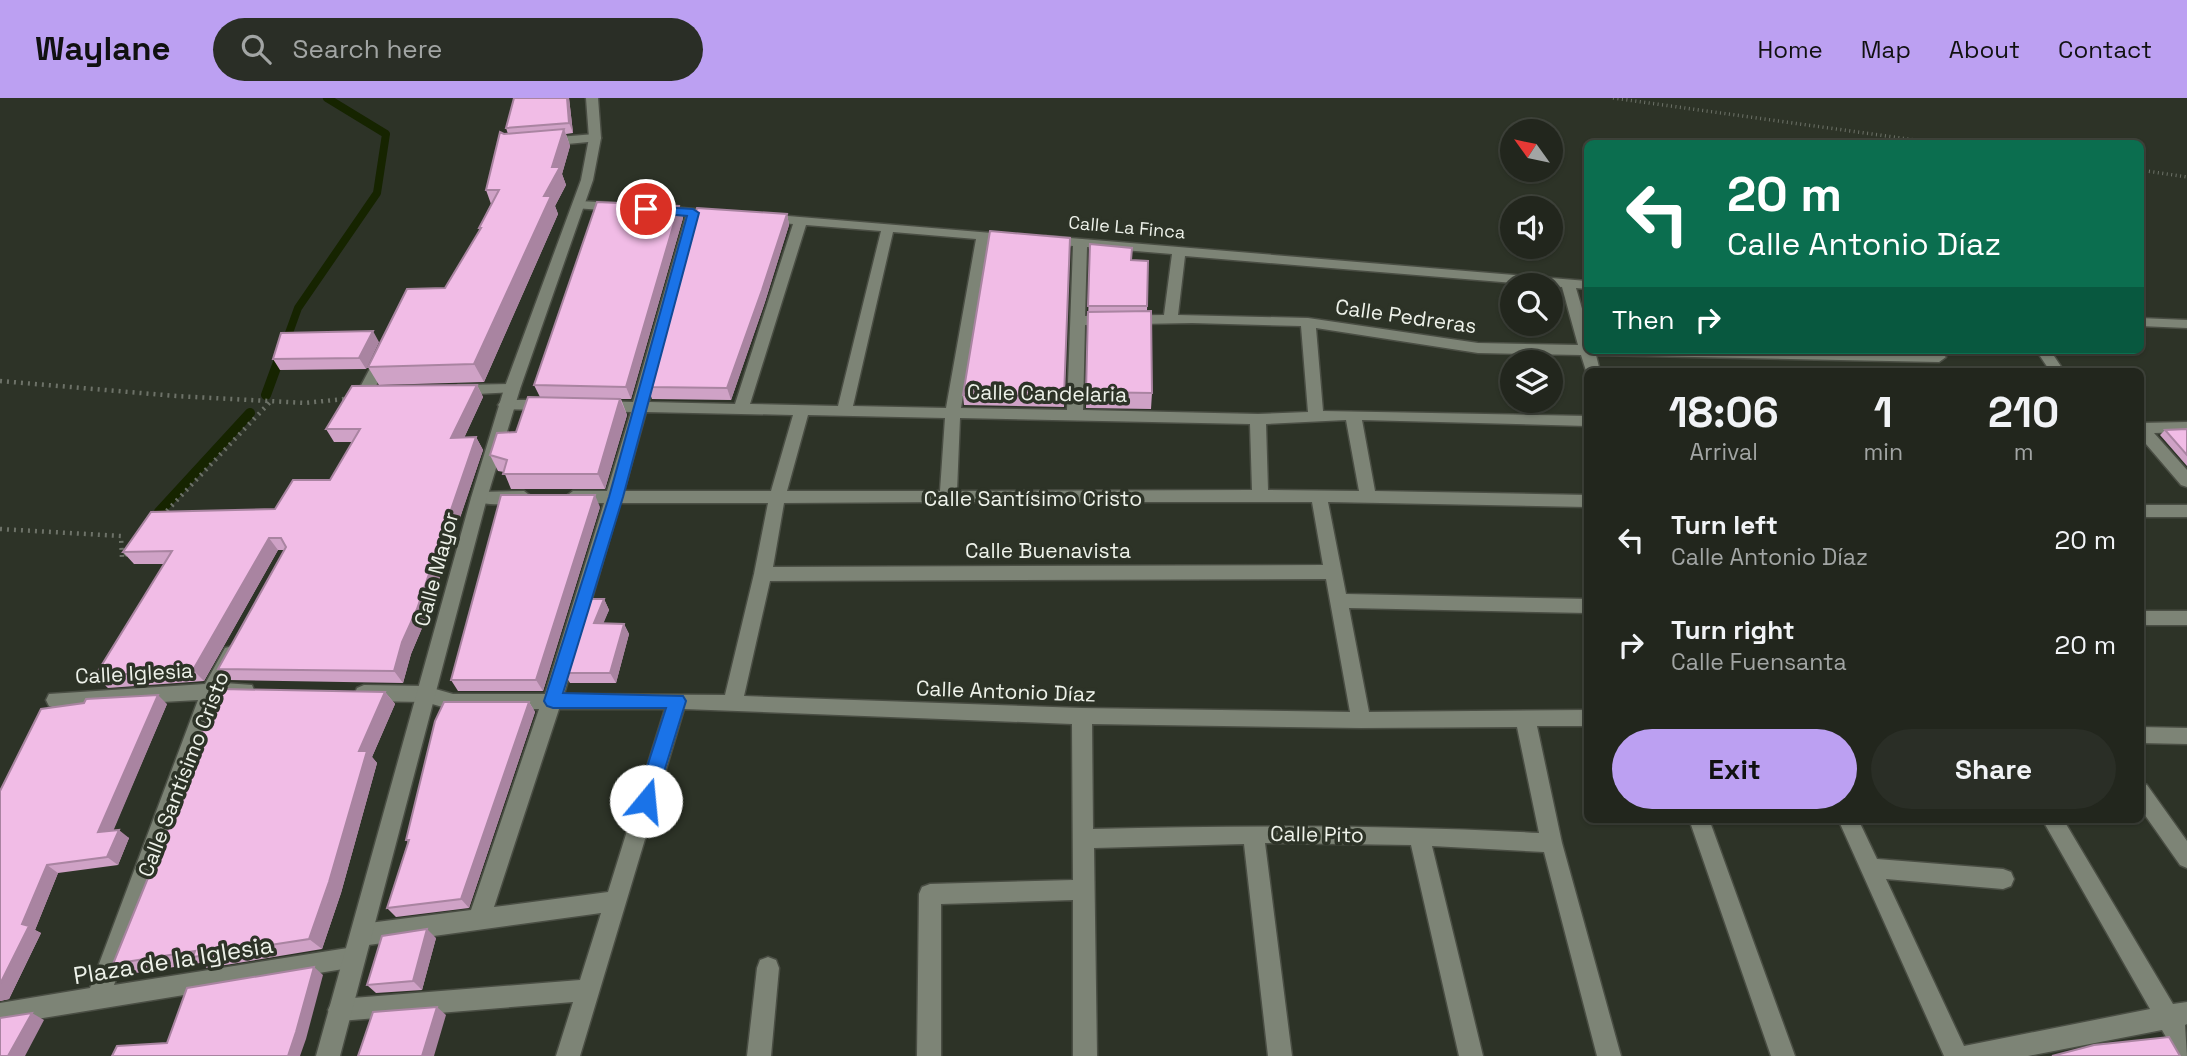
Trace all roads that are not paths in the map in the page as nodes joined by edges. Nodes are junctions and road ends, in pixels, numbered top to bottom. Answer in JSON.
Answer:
{"nodes":[{"id":1,"x":592,"y":98,"type":"edge"},
{"id":2,"x":595,"y":138,"type":"junction"},
{"id":3,"x":539,"y":143,"type":"edge"},
{"id":4,"x":579,"y":205,"type":"junction"},
{"id":5,"x":693,"y":213,"type":"junction"},
{"id":6,"x":800,"y":220,"type":"junction"},
{"id":7,"x":888,"y":228,"type":"junction"},
{"id":8,"x":983,"y":236,"type":"junction"},
{"id":9,"x":1080,"y":243,"type":"junction"},
{"id":10,"x":1179,"y":251,"type":"junction"},
{"id":11,"x":1568,"y":284,"type":"junction"},
{"id":12,"x":1584,"y":285,"type":"edge"},
{"id":13,"x":1170,"y":320,"type":"junction"},
{"id":14,"x":1076,"y":321,"type":"junction"},
{"id":15,"x":1308,"y":322,"type":"junction"},
{"id":16,"x":2144,"y":322,"type":"edge"},
{"id":17,"x":2187,"y":324,"type":"edge"},
{"id":18,"x":391,"y":339,"type":"edge"},
{"id":19,"x":1584,"y":347,"type":"edge"},
{"id":20,"x":1584,"y":351,"type":"edge"},
{"id":21,"x":447,"y":391,"type":"edge"},
{"id":22,"x":393,"y":392,"type":"edge"},
{"id":23,"x":509,"y":397,"type":"junction"},
{"id":24,"x":565,"y":405,"type":"edge"},
{"id":25,"x":590,"y":406,"type":"edge"},
{"id":26,"x":640,"y":406,"type":"junction"},
{"id":27,"x":741,"y":409,"type":"junction"},
{"id":28,"x":802,"y":410,"type":"junction"},
{"id":29,"x":844,"y":411,"type":"junction"},
{"id":30,"x":953,"y":412,"type":"junction"},
{"id":31,"x":1075,"y":414,"type":"junction"},
{"id":32,"x":1353,"y":415,"type":"junction"},
{"id":33,"x":1316,"y":418,"type":"junction"},
{"id":34,"x":1258,"y":419,"type":"junction"},
{"id":35,"x":1584,"y":421,"type":"edge"},
{"id":36,"x":2187,"y":427,"type":"edge"},
{"id":37,"x":2144,"y":428,"type":"edge"},
{"id":38,"x":2144,"y":433,"type":"edge"},
{"id":39,"x":2187,"y":481,"type":"edge"},
{"id":40,"x":1260,"y":496,"type":"junction"},
{"id":41,"x":1320,"y":496,"type":"junction"},
{"id":42,"x":616,"y":497,"type":"junction"},
{"id":43,"x":1368,"y":497,"type":"junction"},
{"id":44,"x":479,"y":498,"type":"junction"},
{"id":45,"x":777,"y":498,"type":"junction"},
{"id":46,"x":948,"y":498,"type":"junction"},
{"id":47,"x":1584,"y":501,"type":"edge"},
{"id":48,"x":2144,"y":510,"type":"edge"},
{"id":49,"x":2187,"y":511,"type":"edge"},
{"id":50,"x":1333,"y":572,"type":"junction"},
{"id":51,"x":763,"y":574,"type":"junction"},
{"id":52,"x":1340,"y":601,"type":"junction"},
{"id":53,"x":1584,"y":606,"type":"edge"},
{"id":54,"x":2144,"y":618,"type":"edge"},
{"id":55,"x":2187,"y":618,"type":"edge"},
{"id":56,"x":244,"y":631,"type":"edge"},
{"id":57,"x":267,"y":691,"type":"edge"},
{"id":58,"x":211,"y":692,"type":"junction"},
{"id":59,"x":349,"y":692,"type":"edge"},
{"id":60,"x":425,"y":694,"type":"junction"},
{"id":61,"x":56,"y":700,"type":"dead end"},
{"id":62,"x":553,"y":701,"type":"junction"},
{"id":63,"x":677,"y":701,"type":"junction"},
{"id":64,"x":733,"y":703,"type":"junction"},
{"id":65,"x":1082,"y":716,"type":"junction"},
{"id":66,"x":1525,"y":717,"type":"junction"},
{"id":67,"x":1584,"y":718,"type":"edge"},
{"id":68,"x":1361,"y":720,"type":"junction"},
{"id":69,"x":2144,"y":735,"type":"edge"},
{"id":70,"x":2187,"y":736,"type":"edge"},
{"id":71,"x":2144,"y":797,"type":"edge"},
{"id":72,"x":1700,"y":823,"type":"edge"},
{"id":73,"x":1850,"y":823,"type":"edge"},
{"id":74,"x":2055,"y":823,"type":"edge"},
{"id":75,"x":1254,"y":834,"type":"junction"},
{"id":76,"x":1419,"y":836,"type":"junction"},
{"id":77,"x":1082,"y":839,"type":"junction"},
{"id":78,"x":1552,"y":843,"type":"junction"},
{"id":79,"x":2187,"y":858,"type":"edge"},
{"id":80,"x":1870,"y":868,"type":"junction"},
{"id":81,"x":2003,"y":878,"type":"dead end"},
{"id":82,"x":1083,"y":890,"type":"junction"},
{"id":83,"x":614,"y":901,"type":"junction"},
{"id":84,"x":479,"y":919,"type":"junction"},
{"id":85,"x":360,"y":934,"type":"junction"},
{"id":86,"x":354,"y":958,"type":"junction"},
{"id":87,"x":768,"y":968,"type":"dead end"},
{"id":88,"x":589,"y":990,"type":"junction"},
{"id":89,"x":98,"y":998,"type":"junction"},
{"id":90,"x":340,"y":1010,"type":"junction"},
{"id":91,"x":0,"y":1013,"type":"edge"},
{"id":92,"x":2177,"y":1014,"type":"edge"},
{"id":93,"x":2187,"y":1051,"type":"edge"},
{"id":94,"x":328,"y":1056,"type":"edge"},
{"id":95,"x":568,"y":1056,"type":"edge"},
{"id":96,"x":759,"y":1056,"type":"edge"},
{"id":97,"x":929,"y":1056,"type":"edge"},
{"id":98,"x":1085,"y":1056,"type":"edge"},
{"id":99,"x":1280,"y":1056,"type":"edge"},
{"id":100,"x":1471,"y":1056,"type":"edge"},
{"id":101,"x":1609,"y":1056,"type":"edge"},
{"id":102,"x":1783,"y":1056,"type":"edge"},
{"id":103,"x":1956,"y":1056,"type":"edge"},
{"id":104,"x":1969,"y":1056,"type":"edge"}],
"edges":[{"from":1,"to":2,"type":"street","name":"Calle Mayor"},
{"from":2,"to":3,"type":"street"},
{"from":2,"to":4,"type":"street","name":"Calle Mayor"},
{"from":4,"to":5,"type":"street","name":"Calle La Finca"},
{"from":4,"to":23,"type":"street","name":"Calle Mayor"},
{"from":5,"to":6,"type":"street","name":"Calle La Finca"},
{"from":5,"to":26,"type":"street"},
{"from":6,"to":7,"type":"street","name":"Calle La Finca"},
{"from":6,"to":27,"type":"street"},
{"from":7,"to":8,"type":"street","name":"Calle La Finca"},
{"from":7,"to":29,"type":"street"},
{"from":8,"to":9,"type":"street","name":"Calle La Finca"},
{"from":8,"to":30,"type":"street"},
{"from":9,"to":10,"type":"street","name":"Calle La Finca"},
{"from":9,"to":14,"type":"street"},
{"from":10,"to":11,"type":"street","name":"Calle La Finca"},
{"from":10,"to":13,"type":"street"},
{"from":11,"to":12,"type":"street","name":"Calle La Finca"},
{"from":11,"to":19,"type":"street"},
{"from":13,"to":14,"type":"street","name":"Calle Pedreras"},
{"from":13,"to":15,"type":"street","name":"Calle Pedreras"},
{"from":14,"to":31,"type":"street"},
{"from":15,"to":20,"type":"street","name":"Calle Pedreras"},
{"from":15,"to":33,"type":"street"},
{"from":16,"to":17,"type":"street"},
{"from":18,"to":22,"type":"street"},
{"from":21,"to":23,"type":"street"},
{"from":23,"to":24,"type":"street"},
{"from":23,"to":44,"type":"street","name":"Calle Mayor"},
{"from":25,"to":26,"type":"street","name":"Calle Candelaria"},
{"from":26,"to":27,"type":"street","name":"Calle Candelaria"},
{"from":26,"to":42,"type":"street"},
{"from":27,"to":28,"type":"street","name":"Calle Candelaria"},
{"from":28,"to":29,"type":"street","name":"Calle Candelaria"},
{"from":28,"to":45,"type":"street"},
{"from":29,"to":30,"type":"street","name":"Calle Candelaria"},
{"from":30,"to":31,"type":"street","name":"Calle Candelaria"},
{"from":30,"to":46,"type":"street"},
{"from":31,"to":34,"type":"street","name":"Calle Candelaria"},
{"from":32,"to":33,"type":"street","name":"Calle Candelaria"},
{"from":32,"to":35,"type":"street","name":"Calle Candelaria"},
{"from":32,"to":43,"type":"street"},
{"from":33,"to":34,"type":"street","name":"Calle Candelaria"},
{"from":34,"to":40,"type":"street"},
{"from":36,"to":37,"type":"street"},
{"from":38,"to":39,"type":"street"},
{"from":40,"to":41,"type":"street","name":"Calle Santísimo Cristo"},
{"from":40,"to":46,"type":"street","name":"Calle Santísimo Cristo"},
{"from":41,"to":43,"type":"street","name":"Calle Santísimo Cristo"},
{"from":41,"to":50,"type":"street"},
{"from":42,"to":44,"type":"street","name":"Calle Santísimo Cristo"},
{"from":42,"to":45,"type":"street","name":"Calle Santísimo Cristo"},
{"from":42,"to":62,"type":"street"},
{"from":43,"to":47,"type":"street","name":"Calle Santísimo Cristo"},
{"from":44,"to":60,"type":"street","name":"Calle Mayor"},
{"from":45,"to":46,"type":"street","name":"Calle Santísimo Cristo"},
{"from":45,"to":51,"type":"street"},
{"from":48,"to":49,"type":"street"},
{"from":50,"to":51,"type":"street","name":"Calle Buenavista"},
{"from":50,"to":52,"type":"street"},
{"from":51,"to":64,"type":"street"},
{"from":52,"to":53,"type":"street"},
{"from":52,"to":68,"type":"street"},
{"from":54,"to":55,"type":"street"},
{"from":56,"to":58,"type":"street","name":"Calle Santísimo Cristo"},
{"from":57,"to":58,"type":"street","name":"Calle Iglesia"},
{"from":58,"to":61,"type":"street","name":"Calle Iglesia"},
{"from":58,"to":89,"type":"street","name":"Calle Santísimo Cristo"},
{"from":59,"to":60,"type":"street"},
{"from":60,"to":62,"type":"street","name":"Calle Antonio Díaz"},
{"from":60,"to":85,"type":"street","name":"Calle Mayor"},
{"from":62,"to":63,"type":"street","name":"Calle Antonio Díaz"},
{"from":62,"to":84,"type":"street"},
{"from":63,"to":64,"type":"street","name":"Calle Antonio Díaz"},
{"from":63,"to":83,"type":"street"},
{"from":64,"to":65,"type":"street","name":"Calle Antonio Díaz"},
{"from":65,"to":68,"type":"street","name":"Calle Antonio Díaz"},
{"from":65,"to":77,"type":"street"},
{"from":66,"to":67,"type":"street","name":"Calle Antonio Díaz"},
{"from":66,"to":68,"type":"street","name":"Calle Antonio Díaz"},
{"from":66,"to":78,"type":"street"},
{"from":69,"to":70,"type":"street"},
{"from":71,"to":79,"type":"street"},
{"from":72,"to":102,"type":"street"},
{"from":73,"to":80,"type":"street"},
{"from":74,"to":92,"type":"street"},
{"from":75,"to":76,"type":"street","name":"Calle Pito"},
{"from":75,"to":77,"type":"street","name":"Calle Pito"},
{"from":75,"to":99,"type":"street"},
{"from":76,"to":78,"type":"street","name":"Calle Pito"},
{"from":76,"to":100,"type":"street"},
{"from":77,"to":82,"type":"street"},
{"from":78,"to":101,"type":"street"},
{"from":80,"to":81,"type":"street"},
{"from":80,"to":103,"type":"street"},
{"from":82,"to":97,"type":"street"},
{"from":82,"to":98,"type":"street"},
{"from":83,"to":84,"type":"street"},
{"from":83,"to":88,"type":"street"},
{"from":84,"to":85,"type":"street"},
{"from":85,"to":86,"type":"street","name":"Calle Mayor"},
{"from":86,"to":89,"type":"street","name":"Plaza de la Iglesia"},
{"from":86,"to":90,"type":"street","name":"Calle Mayor"},
{"from":87,"to":96,"type":"street"},
{"from":88,"to":90,"type":"street"},
{"from":88,"to":95,"type":"street"},
{"from":89,"to":91,"type":"street","name":"Plaza de la Iglesia"},
{"from":90,"to":94,"type":"street","name":"Calle Mayor"},
{"from":92,"to":93,"type":"street"},
{"from":92,"to":104,"type":"street"}]}
